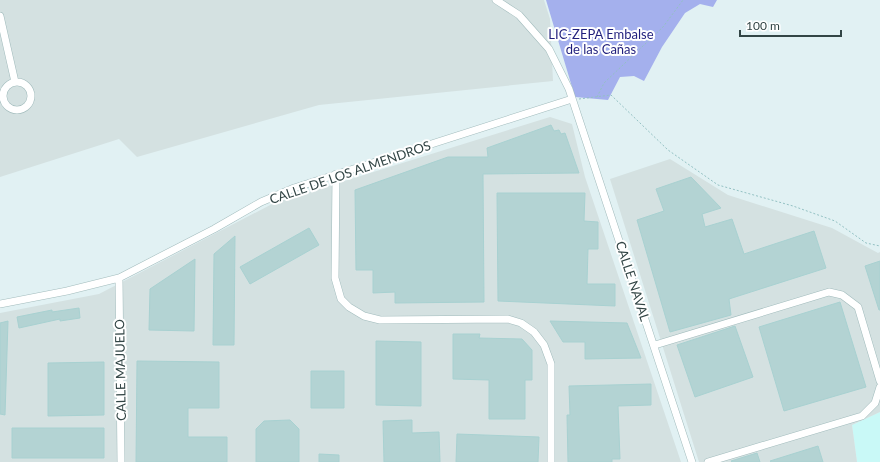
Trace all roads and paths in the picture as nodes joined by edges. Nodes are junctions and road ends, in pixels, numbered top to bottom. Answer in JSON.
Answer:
{"nodes":[{"id":1,"x":496,"y":0,"type":"edge"},
{"id":2,"x":684,"y":0,"type":"edge"},
{"id":3,"x":0,"y":16,"type":"edge"},
{"id":4,"x":15,"y":82,"type":"junction"},
{"id":5,"x":597,"y":97,"type":"junction"},
{"id":6,"x":572,"y":100,"type":"junction"},
{"id":7,"x":336,"y":174,"type":"junction"},
{"id":8,"x":880,"y":246,"type":"edge"},
{"id":9,"x":119,"y":278,"type":"junction"},
{"id":10,"x":0,"y":304,"type":"edge"},
{"id":11,"x":654,"y":345,"type":"junction"},
{"id":12,"x":880,"y":381,"type":"edge"},
{"id":13,"x":880,"y":387,"type":"edge"},
{"id":14,"x":121,"y":462,"type":"edge"},
{"id":15,"x":551,"y":462,"type":"edge"},
{"id":16,"x":692,"y":462,"type":"edge"},
{"id":17,"x":708,"y":462,"type":"edge"}],
"edges":[{"from":1,"to":6,"type":"street","name":"CALLE NAVAL"},
{"from":2,"to":5,"type":"path"},
{"from":3,"to":4,"type":"street"},
{"from":4,"to":4,"type":"street"},
{"from":5,"to":6,"type":"path"},
{"from":5,"to":8,"type":"path"},
{"from":6,"to":7,"type":"street","name":"CALLE DE LOS ALMENDROS"},
{"from":6,"to":11,"type":"street","name":"CALLE NAVAL"},
{"from":7,"to":9,"type":"street","name":"CALLE DE LOS ALMENDROS"},
{"from":7,"to":15,"type":"street"},
{"from":9,"to":10,"type":"street","name":"CALLE DE LOS ALMENDROS"},
{"from":9,"to":14,"type":"street","name":"CALLE MAJUELO"},
{"from":11,"to":12,"type":"street"},
{"from":11,"to":16,"type":"street","name":"CALLE NAVAL"},
{"from":13,"to":17,"type":"street"}]}
